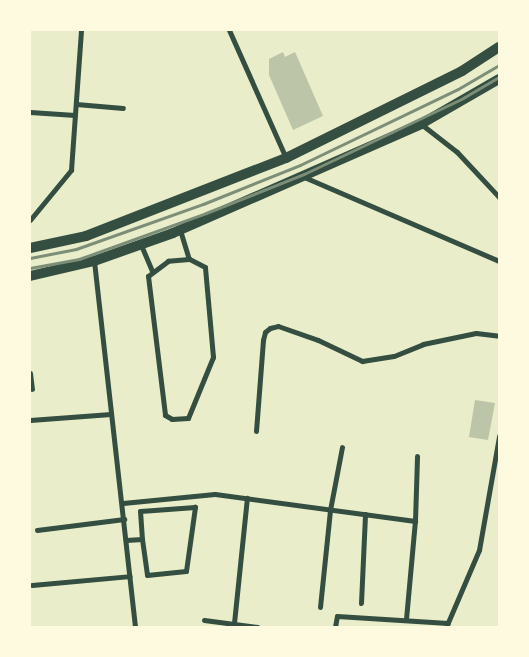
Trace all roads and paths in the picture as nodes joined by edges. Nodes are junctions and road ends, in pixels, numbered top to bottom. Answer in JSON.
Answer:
{"nodes":[{"id":1,"x":81,"y":30,"type":"edge"},
{"id":2,"x":229,"y":30,"type":"edge"},
{"id":3,"x":499,"y":47,"type":"edge"},
{"id":4,"x":499,"y":80,"type":"edge"},
{"id":5,"x":76,"y":104,"type":"junction"},
{"id":6,"x":123,"y":108,"type":"dead end"},
{"id":7,"x":30,"y":112,"type":"edge"},
{"id":8,"x":75,"y":115,"type":"junction"},
{"id":9,"x":421,"y":124,"type":"junction"},
{"id":10,"x":286,"y":158,"type":"junction"},
{"id":11,"x":302,"y":176,"type":"junction"},
{"id":12,"x":499,"y":197,"type":"edge"},
{"id":13,"x":30,"y":220,"type":"edge"},
{"id":14,"x":180,"y":230,"type":"junction"},
{"id":15,"x":141,"y":244,"type":"junction"},
{"id":16,"x":30,"y":248,"type":"edge"},
{"id":17,"x":189,"y":260,"type":"junction"},
{"id":18,"x":499,"y":260,"type":"edge"},
{"id":19,"x":94,"y":261,"type":"junction"},
{"id":20,"x":152,"y":271,"type":"junction"},
{"id":21,"x":30,"y":276,"type":"edge"},
{"id":22,"x":499,"y":336,"type":"edge"},
{"id":23,"x":30,"y":373,"type":"edge"},
{"id":24,"x":32,"y":388,"type":"dead end"},
{"id":25,"x":111,"y":414,"type":"junction"},
{"id":26,"x":30,"y":420,"type":"edge"},
{"id":27,"x":256,"y":431,"type":"dead end"},
{"id":28,"x":499,"y":436,"type":"edge"},
{"id":29,"x":342,"y":447,"type":"dead end"},
{"id":30,"x":417,"y":456,"type":"dead end"},
{"id":31,"x":247,"y":498,"type":"junction"},
{"id":32,"x":122,"y":503,"type":"junction"},
{"id":33,"x":330,"y":510,"type":"junction"},
{"id":34,"x":365,"y":514,"type":"junction"},
{"id":35,"x":124,"y":519,"type":"junction"},
{"id":36,"x":415,"y":521,"type":"junction"},
{"id":37,"x":37,"y":530,"type":"dead end"},
{"id":38,"x":142,"y":539,"type":"junction"},
{"id":39,"x":126,"y":540,"type":"junction"},
{"id":40,"x":130,"y":576,"type":"junction"},
{"id":41,"x":32,"y":585,"type":"dead end"},
{"id":42,"x":361,"y":603,"type":"dead end"},
{"id":43,"x":320,"y":607,"type":"dead end"},
{"id":44,"x":406,"y":619,"type":"junction"},
{"id":45,"x":204,"y":620,"type":"dead end"},
{"id":46,"x":234,"y":623,"type":"junction"},
{"id":47,"x":447,"y":625,"type":"edge"},
{"id":48,"x":135,"y":627,"type":"edge"},
{"id":49,"x":258,"y":627,"type":"edge"},
{"id":50,"x":335,"y":627,"type":"edge"}],
"edges":[{"from":1,"to":5,"type":"street"},
{"from":2,"to":10,"type":"street"},
{"from":3,"to":10,"type":"main road"},
{"from":4,"to":9,"type":"main road"},
{"from":5,"to":6,"type":"street"},
{"from":5,"to":8,"type":"street"},
{"from":7,"to":8,"type":"street"},
{"from":8,"to":13,"type":"street"},
{"from":9,"to":11,"type":"main road"},
{"from":9,"to":12,"type":"street"},
{"from":10,"to":16,"type":"main road"},
{"from":11,"to":14,"type":"main road"},
{"from":11,"to":18,"type":"street"},
{"from":14,"to":15,"type":"main road"},
{"from":14,"to":17,"type":"street"},
{"from":15,"to":19,"type":"main road"},
{"from":15,"to":20,"type":"street"},
{"from":17,"to":20,"type":"street"},
{"from":17,"to":20,"type":"street"},
{"from":19,"to":21,"type":"main road"},
{"from":19,"to":25,"type":"street"},
{"from":22,"to":27,"type":"street"},
{"from":23,"to":24,"type":"street"},
{"from":25,"to":26,"type":"street"},
{"from":25,"to":32,"type":"street"},
{"from":28,"to":47,"type":"street"},
{"from":29,"to":33,"type":"street"},
{"from":30,"to":36,"type":"street"},
{"from":31,"to":32,"type":"street"},
{"from":31,"to":33,"type":"street"},
{"from":31,"to":46,"type":"street"},
{"from":32,"to":35,"type":"street"},
{"from":33,"to":34,"type":"street"},
{"from":33,"to":43,"type":"street"},
{"from":34,"to":36,"type":"street"},
{"from":34,"to":42,"type":"street"},
{"from":35,"to":37,"type":"street"},
{"from":35,"to":39,"type":"street"},
{"from":36,"to":44,"type":"street"},
{"from":38,"to":38,"type":"street"},
{"from":38,"to":39,"type":"street"},
{"from":39,"to":40,"type":"street"},
{"from":40,"to":41,"type":"street"},
{"from":40,"to":48,"type":"street"},
{"from":44,"to":47,"type":"street"},
{"from":44,"to":50,"type":"street"},
{"from":45,"to":46,"type":"street"},
{"from":46,"to":49,"type":"street"}]}
